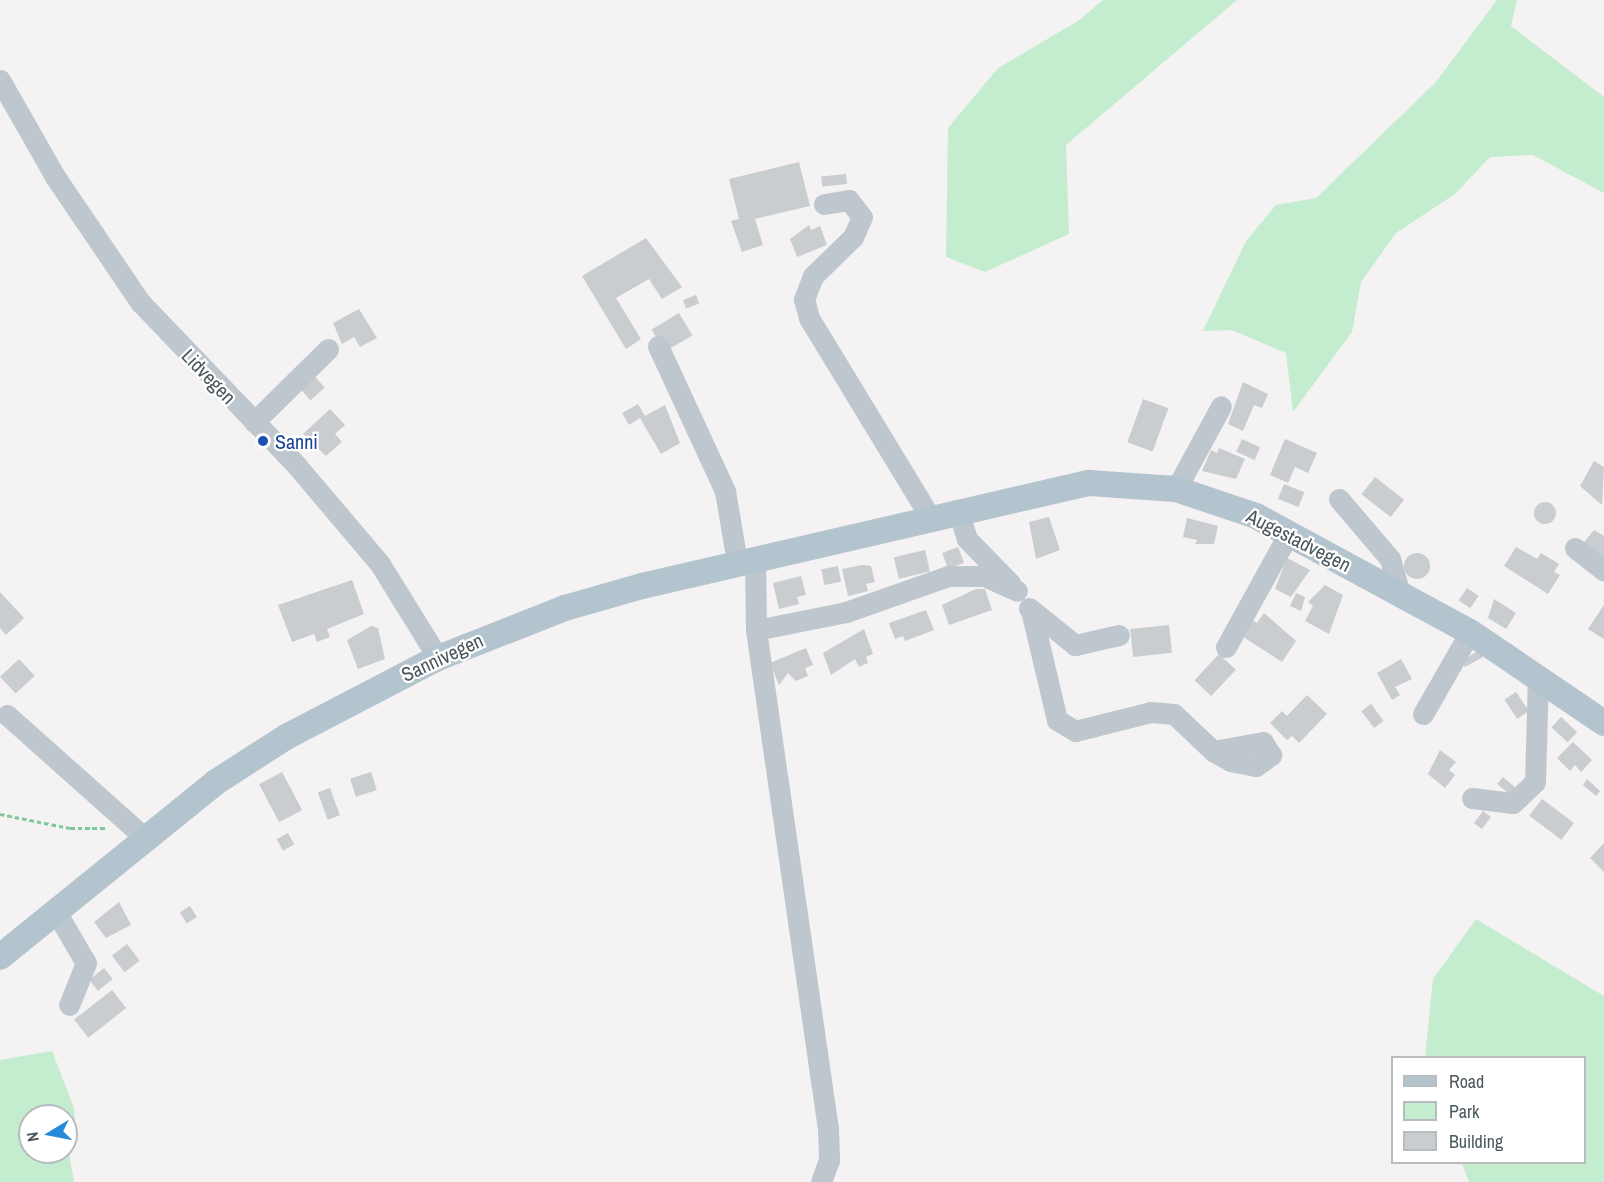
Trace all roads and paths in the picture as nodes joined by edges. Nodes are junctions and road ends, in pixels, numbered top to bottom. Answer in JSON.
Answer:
{"nodes":[{"id":1,"x":0,"y":80,"type":"edge"},
{"id":2,"x":824,"y":204,"type":"dead end"},
{"id":3,"x":658,"y":346,"type":"dead end"},
{"id":4,"x":328,"y":349,"type":"dead end"},
{"id":5,"x":1221,"y":406,"type":"dead end"},
{"id":6,"x":254,"y":422,"type":"junction"},
{"id":7,"x":1176,"y":489,"type":"junction"},
{"id":8,"x":1339,"y":500,"type":"dead end"},
{"id":9,"x":958,"y":510,"type":"junction"},
{"id":10,"x":930,"y":517,"type":"junction"},
{"id":11,"x":1289,"y":533,"type":"junction"},
{"id":12,"x":1575,"y":548,"type":"dead end"},
{"id":13,"x":746,"y":560,"type":"junction"},
{"id":14,"x":1604,"y":571,"type":"edge"},
{"id":15,"x":1017,"y":591,"type":"junction"},
{"id":16,"x":1400,"y":593,"type":"junction"},
{"id":17,"x":1031,"y":610,"type":"junction"},
{"id":18,"x":756,"y":630,"type":"junction"},
{"id":19,"x":1470,"y":632,"type":"junction"},
{"id":20,"x":1119,"y":635,"type":"dead end"},
{"id":21,"x":1226,"y":647,"type":"dead end"},
{"id":22,"x":438,"y":658,"type":"junction"},
{"id":23,"x":1538,"y":676,"type":"junction"},
{"id":24,"x":1423,"y":714,"type":"dead end"},
{"id":25,"x":7,"y":715,"type":"dead end"},
{"id":26,"x":1604,"y":723,"type":"edge"},
{"id":27,"x":1213,"y":751,"type":"dead end"},
{"id":28,"x":1472,"y":798,"type":"dead end"},
{"id":29,"x":0,"y":814,"type":"edge"},
{"id":30,"x":136,"y":829,"type":"junction"},
{"id":31,"x":55,"y":910,"type":"junction"},
{"id":32,"x":0,"y":957,"type":"edge"},
{"id":33,"x":69,"y":1005,"type":"dead end"},
{"id":34,"x":821,"y":1182,"type":"edge"}],
"edges":[{"from":1,"to":6,"type":"street","name":"Lidvegen"},
{"from":2,"to":10,"type":"street"},
{"from":3,"to":13,"type":"street"},
{"from":4,"to":6,"type":"street"},
{"from":5,"to":7,"type":"street"},
{"from":6,"to":22,"type":"street","name":"Lidvegen"},
{"from":7,"to":9,"type":"main road","name":"Augestadvegen"},
{"from":7,"to":11,"type":"main road","name":"Augestadvegen"},
{"from":8,"to":16,"type":"street"},
{"from":9,"to":10,"type":"main road","name":"Sannivegen"},
{"from":9,"to":15,"type":"street"},
{"from":10,"to":13,"type":"main road","name":"Sannivegen"},
{"from":11,"to":16,"type":"main road","name":"Augestadvegen"},
{"from":11,"to":21,"type":"street"},
{"from":12,"to":14,"type":"street"},
{"from":13,"to":18,"type":"street"},
{"from":13,"to":22,"type":"main road","name":"Sannivegen"},
{"from":15,"to":17,"type":"street"},
{"from":15,"to":18,"type":"street"},
{"from":16,"to":19,"type":"main road","name":"Augestadvegen"},
{"from":17,"to":20,"type":"street"},
{"from":17,"to":27,"type":"street"},
{"from":18,"to":34,"type":"street"},
{"from":19,"to":23,"type":"main road","name":"Augestadvegen"},
{"from":19,"to":24,"type":"street"},
{"from":22,"to":30,"type":"main road","name":"Sannivegen"},
{"from":23,"to":26,"type":"main road","name":"Augestadvegen"},
{"from":23,"to":28,"type":"street"},
{"from":25,"to":30,"type":"street"},
{"from":29,"to":30,"type":"path"},
{"from":30,"to":31,"type":"main road","name":"Sannivegen"},
{"from":31,"to":32,"type":"main road","name":"Sannivegen"},
{"from":31,"to":33,"type":"street"}]}
